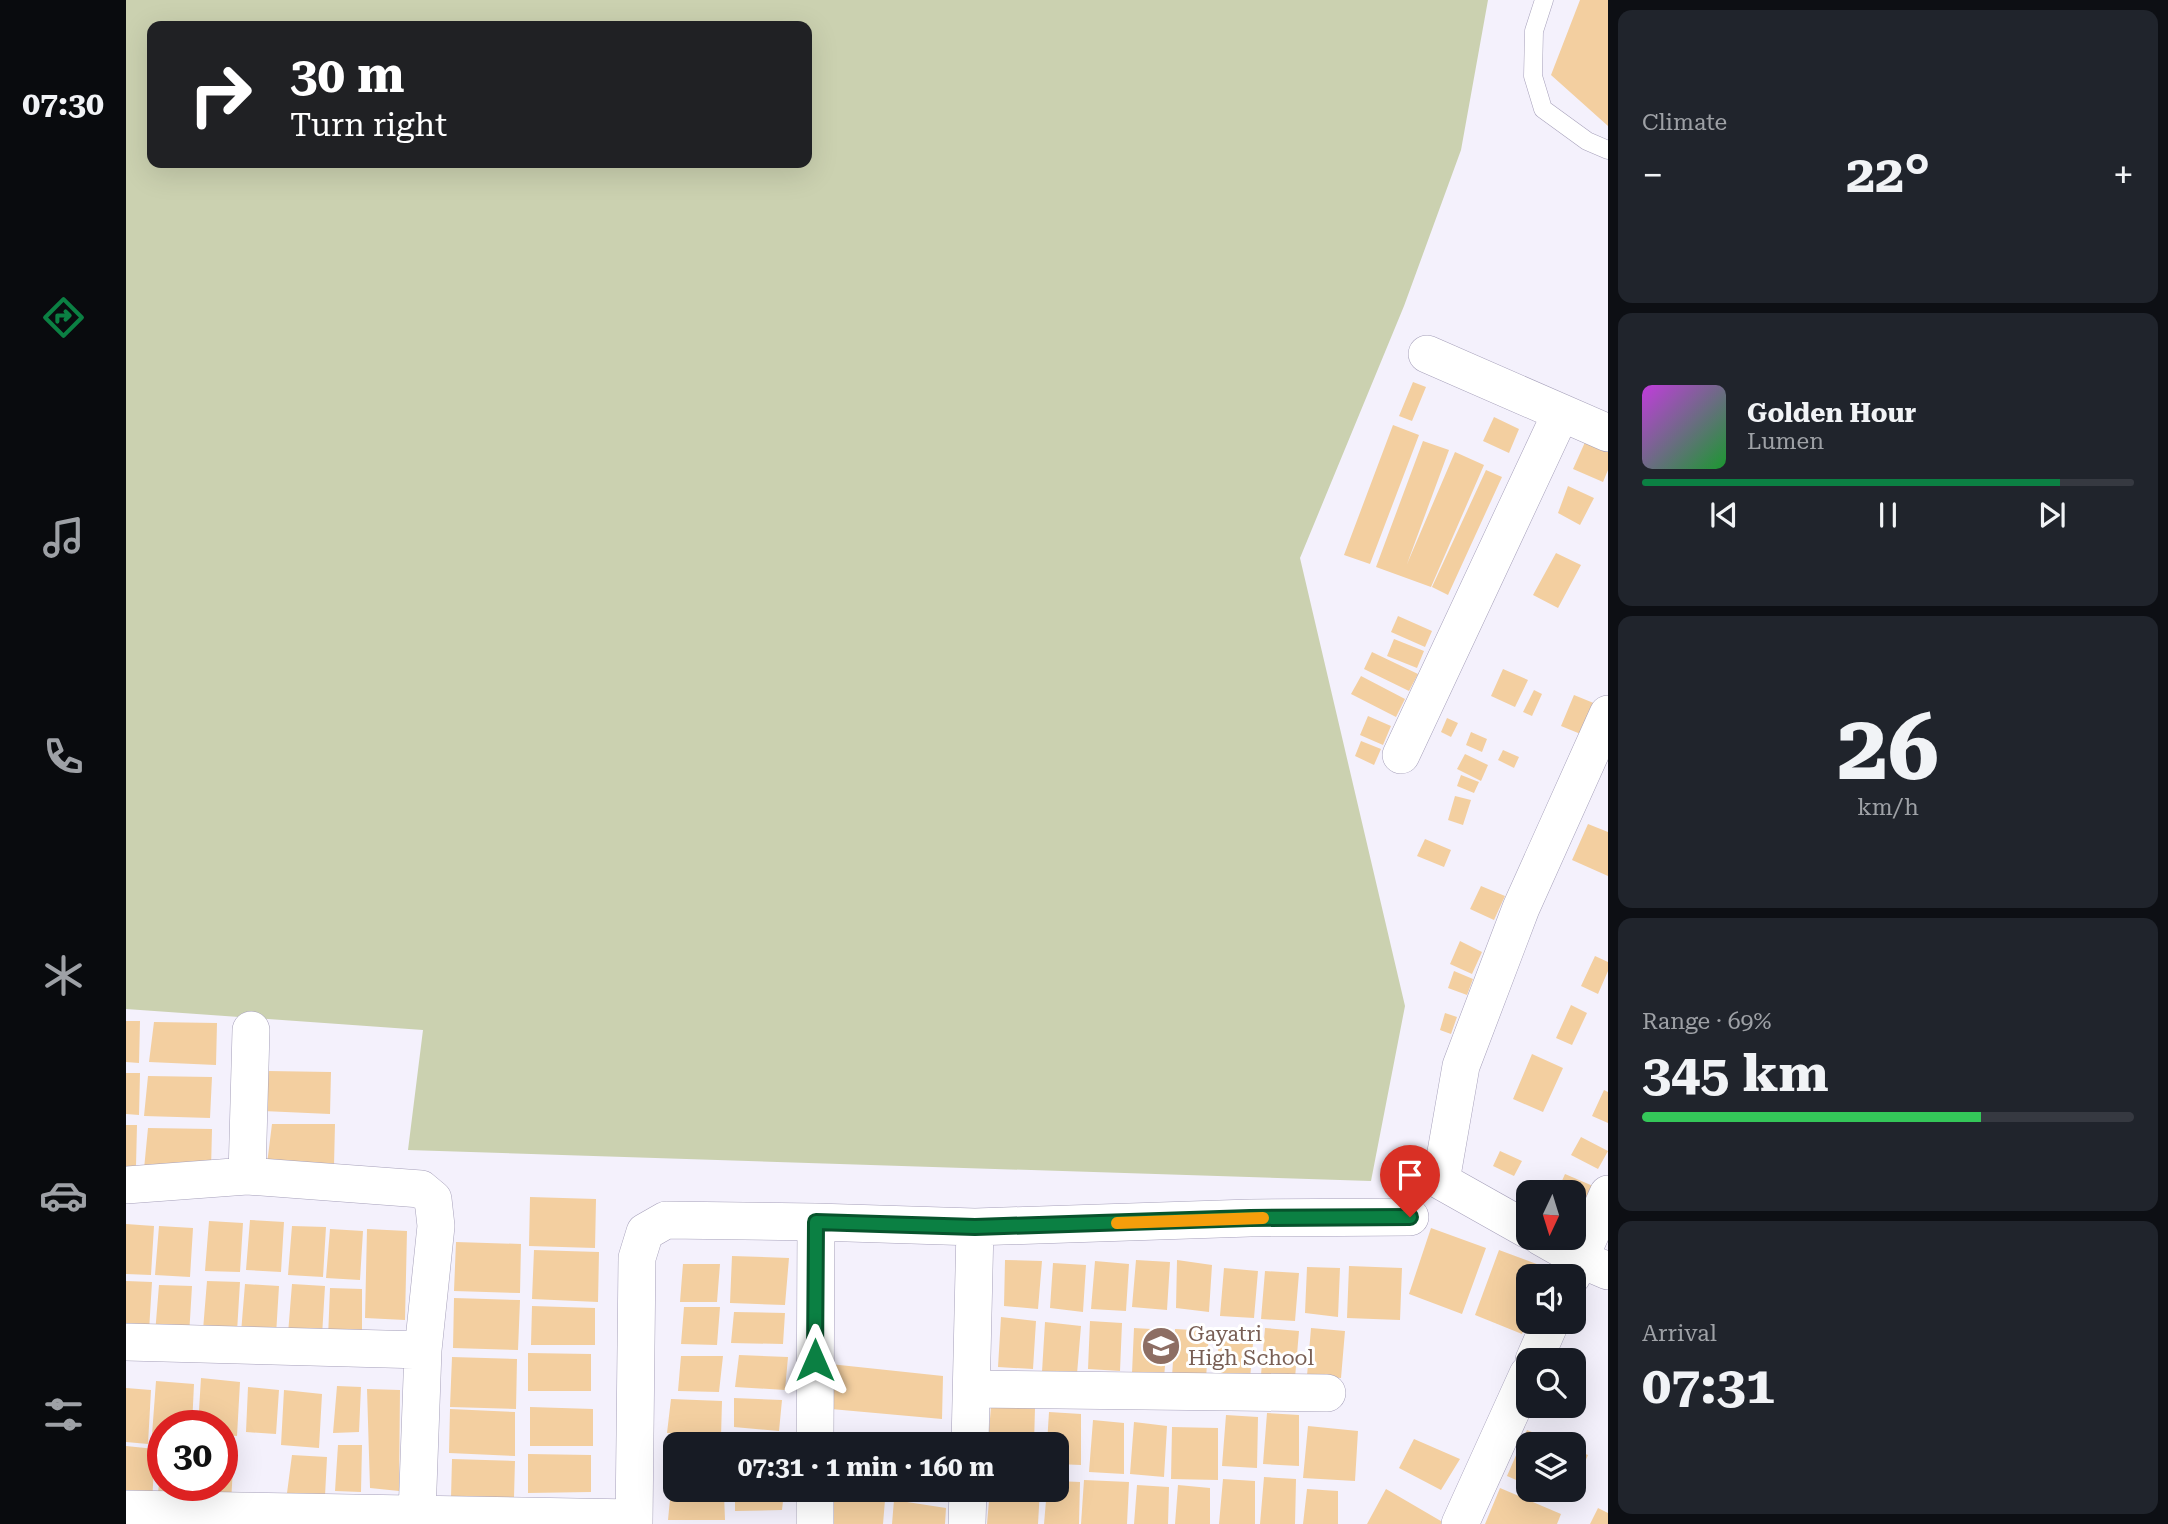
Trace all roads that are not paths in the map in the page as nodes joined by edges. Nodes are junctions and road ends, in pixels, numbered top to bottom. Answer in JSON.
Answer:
{"nodes":[{"id":1,"x":1544,"y":0,"type":"edge"},
{"id":2,"x":1608,"y":150,"type":"edge"},
{"id":3,"x":1427,"y":354,"type":"dead end"},
{"id":4,"x":1562,"y":413,"type":"junction"},
{"id":5,"x":1608,"y":433,"type":"edge"},
{"id":6,"x":1608,"y":714,"type":"edge"},
{"id":7,"x":1401,"y":755,"type":"dead end"},
{"id":8,"x":251,"y":1030,"type":"dead end"},
{"id":9,"x":247,"y":1176,"type":"junction"},
{"id":10,"x":126,"y":1185,"type":"edge"},
{"id":11,"x":1608,"y":1194,"type":"edge"},
{"id":12,"x":1410,"y":1217,"type":"dead end"},
{"id":13,"x":816,"y":1222,"type":"junction"},
{"id":14,"x":1516,"y":1223,"type":"edge"},
{"id":15,"x":975,"y":1227,"type":"junction"},
{"id":16,"x":1560,"y":1250,"type":"edge"},
{"id":17,"x":1580,"y":1264,"type":"edge"},
{"id":18,"x":1586,"y":1268,"type":"edge"},
{"id":19,"x":126,"y":1342,"type":"edge"},
{"id":20,"x":423,"y":1350,"type":"junction"},
{"id":21,"x":972,"y":1390,"type":"junction"},
{"id":22,"x":1327,"y":1393,"type":"dead end"},
{"id":23,"x":1516,"y":1400,"type":"edge"},
{"id":24,"x":815,"y":1432,"type":"edge"},
{"id":25,"x":970,"y":1432,"type":"edge"},
{"id":26,"x":815,"y":1502,"type":"edge"},
{"id":27,"x":968,"y":1502,"type":"edge"},
{"id":28,"x":126,"y":1509,"type":"edge"},
{"id":29,"x":417,"y":1515,"type":"junction"},
{"id":30,"x":634,"y":1521,"type":"edge"},
{"id":31,"x":815,"y":1524,"type":"edge"},
{"id":32,"x":967,"y":1524,"type":"edge"},
{"id":33,"x":1460,"y":1524,"type":"edge"}],
"edges":[{"from":1,"to":2,"type":"lane"},
{"from":3,"to":4,"type":"street"},
{"from":4,"to":5,"type":"street"},
{"from":4,"to":7,"type":"street"},
{"from":6,"to":14,"type":"street"},
{"from":8,"to":9,"type":"street"},
{"from":9,"to":10,"type":"street"},
{"from":9,"to":20,"type":"street"},
{"from":11,"to":18,"type":"street"},
{"from":12,"to":15,"type":"street"},
{"from":13,"to":15,"type":"street"},
{"from":13,"to":24,"type":"street"},
{"from":13,"to":30,"type":"street"},
{"from":15,"to":21,"type":"street"},
{"from":16,"to":17,"type":"street"},
{"from":19,"to":20,"type":"street"},
{"from":20,"to":29,"type":"street"},
{"from":21,"to":22,"type":"street"},
{"from":21,"to":25,"type":"street"},
{"from":23,"to":33,"type":"street"},
{"from":26,"to":31,"type":"street"},
{"from":27,"to":32,"type":"street"},
{"from":28,"to":29,"type":"street"},
{"from":29,"to":30,"type":"street"}]}
